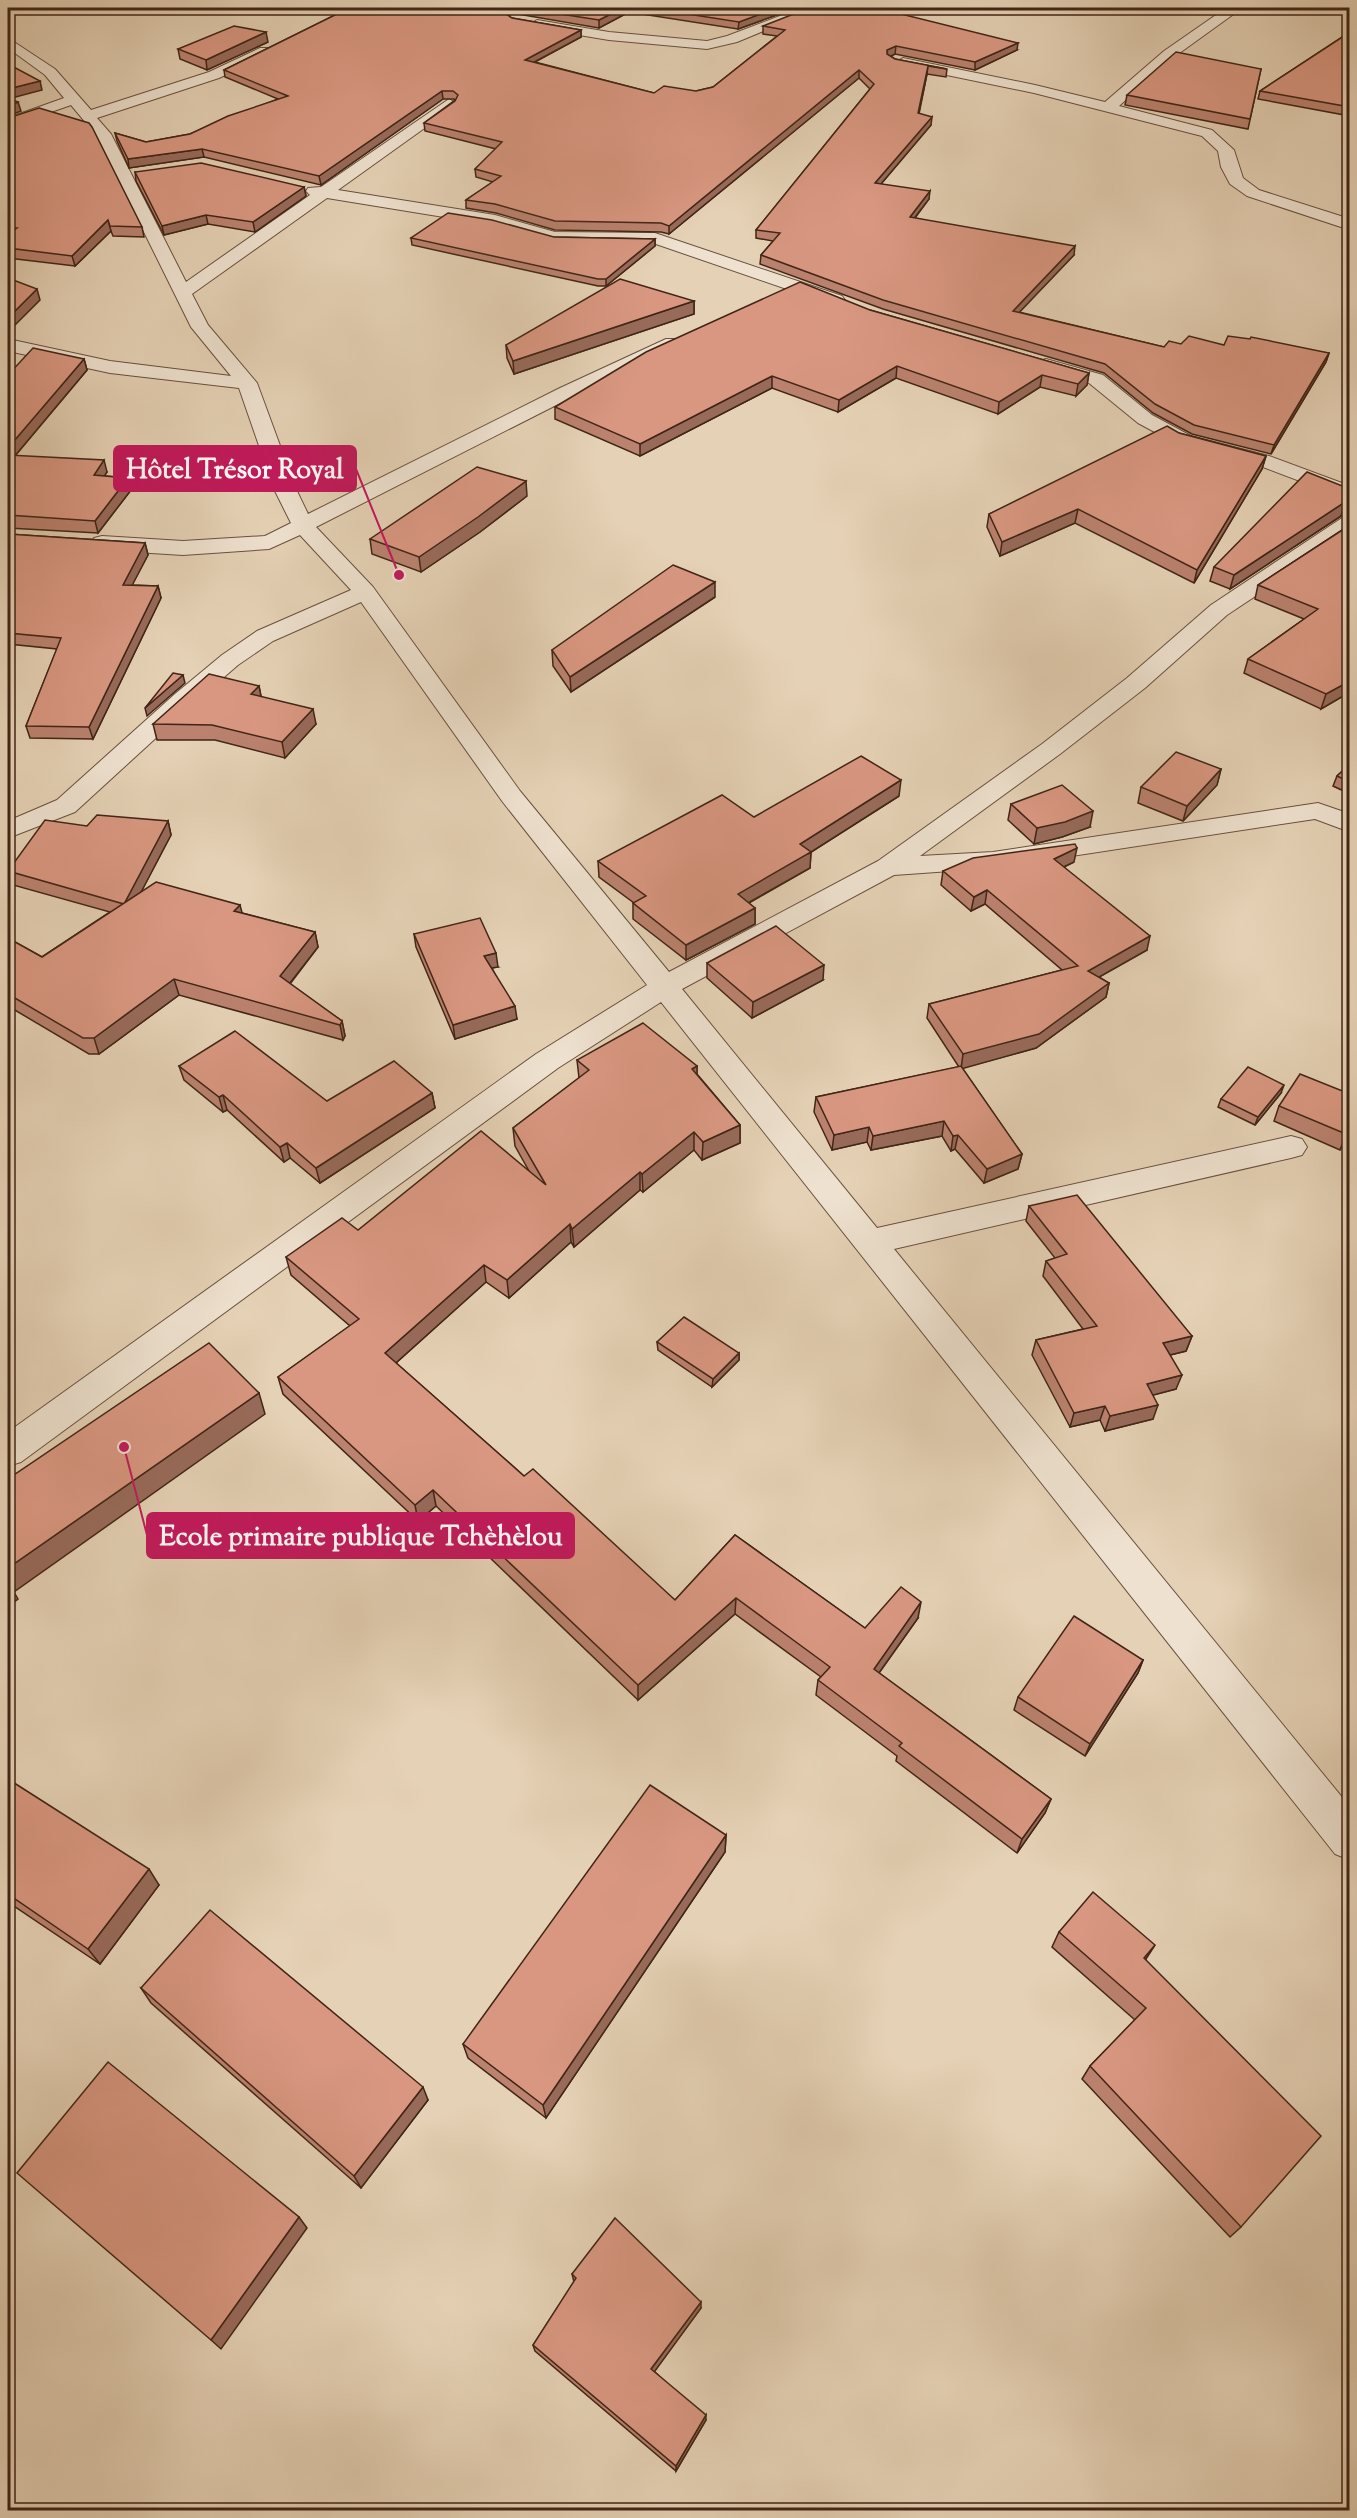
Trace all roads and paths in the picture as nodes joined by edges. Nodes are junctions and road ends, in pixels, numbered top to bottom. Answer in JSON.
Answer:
{"nodes":[{"id":1,"x":812,"y":8,"type":"edge"},
{"id":2,"x":1235,"y":8,"type":"edge"},
{"id":3,"x":1327,"y":8,"type":"edge"},
{"id":4,"x":1350,"y":11,"type":"edge"},
{"id":5,"x":524,"y":21,"type":"edge"},
{"id":6,"x":8,"y":42,"type":"edge"},
{"id":7,"x":282,"y":44,"type":"edge"},
{"id":8,"x":895,"y":60,"type":"edge"},
{"id":9,"x":74,"y":99,"type":"junction"},
{"id":10,"x":449,"y":104,"type":"edge"},
{"id":11,"x":1109,"y":107,"type":"junction"},
{"id":12,"x":88,"y":116,"type":"junction"},
{"id":13,"x":8,"y":123,"type":"edge"},
{"id":14,"x":145,"y":172,"type":"edge"},
{"id":15,"x":122,"y":176,"type":"junction"},
{"id":16,"x":302,"y":188,"type":"edge"},
{"id":17,"x":324,"y":193,"type":"junction"},
{"id":18,"x":1350,"y":225,"type":"edge"},
{"id":19,"x":799,"y":285,"type":"junction"},
{"id":20,"x":182,"y":293,"type":"junction"},
{"id":21,"x":767,"y":300,"type":"edge"},
{"id":22,"x":854,"y":307,"type":"edge"},
{"id":23,"x":692,"y":334,"type":"edge"},
{"id":24,"x":8,"y":345,"type":"edge"},
{"id":25,"x":1024,"y":360,"type":"edge"},
{"id":26,"x":247,"y":382,"type":"junction"},
{"id":27,"x":1350,"y":494,"type":"edge"},
{"id":28,"x":1350,"y":523,"type":"edge"},
{"id":29,"x":303,"y":526,"type":"junction"},
{"id":30,"x":84,"y":542,"type":"edge"},
{"id":31,"x":365,"y":592,"type":"junction"},
{"id":32,"x":1350,"y":824,"type":"edge"},
{"id":33,"x":8,"y":830,"type":"edge"},
{"id":34,"x":888,"y":867,"type":"junction"},
{"id":35,"x":664,"y":987,"type":"junction"},
{"id":36,"x":1291,"y":1148,"type":"dead end"},
{"id":37,"x":869,"y":1242,"type":"junction"},
{"id":38,"x":8,"y":1450,"type":"edge"},
{"id":39,"x":1350,"y":1840,"type":"edge"}],
"edges":[{"from":1,"to":5,"type":"street"},
{"from":2,"to":11,"type":"street"},
{"from":3,"to":4,"type":"street"},
{"from":6,"to":9,"type":"street"},
{"from":7,"to":12,"type":"street"},
{"from":8,"to":11,"type":"street"},
{"from":9,"to":12,"type":"street"},
{"from":9,"to":13,"type":"street"},
{"from":10,"to":17,"type":"street"},
{"from":11,"to":18,"type":"street"},
{"from":12,"to":15,"type":"street"},
{"from":14,"to":15,"type":"street"},
{"from":15,"to":20,"type":"street"},
{"from":16,"to":17,"type":"street"},
{"from":17,"to":19,"type":"street"},
{"from":17,"to":20,"type":"street"},
{"from":19,"to":21,"type":"street"},
{"from":19,"to":22,"type":"street"},
{"from":20,"to":26,"type":"street"},
{"from":23,"to":29,"type":"street"},
{"from":24,"to":26,"type":"street"},
{"from":25,"to":27,"type":"street"},
{"from":26,"to":29,"type":"street"},
{"from":28,"to":34,"type":"street"},
{"from":29,"to":30,"type":"street"},
{"from":29,"to":31,"type":"street"},
{"from":31,"to":33,"type":"street"},
{"from":31,"to":35,"type":"street"},
{"from":32,"to":34,"type":"street"},
{"from":34,"to":35,"type":"street"},
{"from":35,"to":37,"type":"street"},
{"from":35,"to":38,"type":"street"},
{"from":36,"to":37,"type":"street"},
{"from":37,"to":39,"type":"street"}]}
